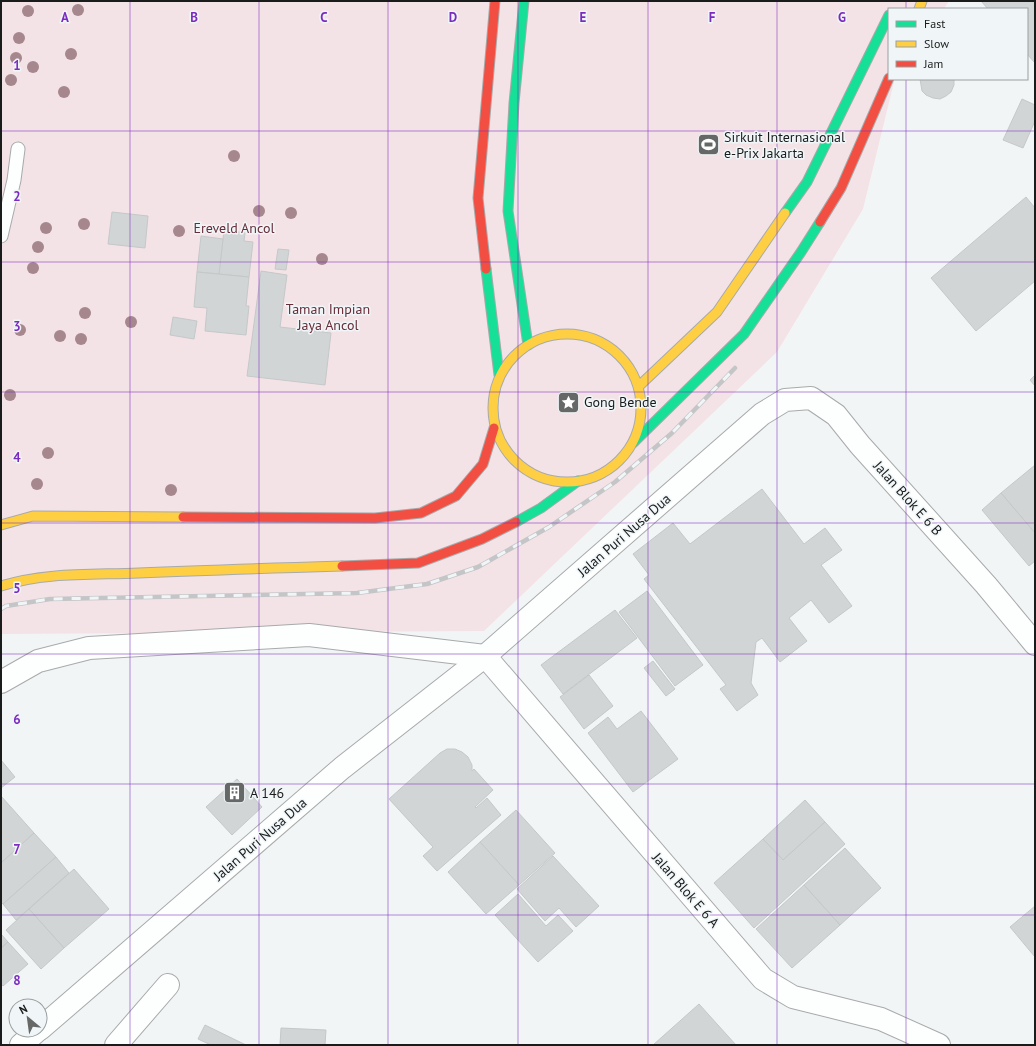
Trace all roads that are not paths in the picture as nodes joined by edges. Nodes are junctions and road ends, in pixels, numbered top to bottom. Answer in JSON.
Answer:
{"nodes":[{"id":1,"x":495,"y":1,"type":"edge"},
{"id":2,"x":524,"y":1,"type":"edge"},
{"id":3,"x":888,"y":17,"type":"edge"},
{"id":4,"x":888,"y":80,"type":"edge"},
{"id":5,"x":18,"y":149,"type":"dead end"},
{"id":6,"x":1,"y":236,"type":"edge"},
{"id":7,"x":528,"y":345,"type":"junction"},
{"id":8,"x":499,"y":376,"type":"junction"},
{"id":9,"x":639,"y":386,"type":"junction"},
{"id":10,"x":762,"y":414,"type":"joint"},
{"id":11,"x":494,"y":428,"type":"junction"},
{"id":12,"x":633,"y":443,"type":"junction"},
{"id":13,"x":578,"y":481,"type":"junction"},
{"id":14,"x":1,"y":525,"type":"edge"},
{"id":15,"x":1,"y":586,"type":"edge"},
{"id":16,"x":1035,"y":644,"type":"edge"},
{"id":17,"x":485,"y":656,"type":"junction"},
{"id":18,"x":1,"y":682,"type":"edge"},
{"id":19,"x":168,"y":985,"type":"dead end"},
{"id":20,"x":48,"y":1021,"type":"edge"},
{"id":21,"x":29,"y":1038,"type":"edge"},
{"id":22,"x":21,"y":1045,"type":"edge"},
{"id":23,"x":116,"y":1045,"type":"edge"},
{"id":24,"x":939,"y":1045,"type":"edge"}],
"edges":[{"from":1,"to":8,"type":"street"},
{"from":2,"to":7,"type":"street"},
{"from":3,"to":9,"type":"street"},
{"from":4,"to":12,"type":"street"},
{"from":5,"to":6,"type":"lane"},
{"from":7,"to":8,"type":"street"},
{"from":7,"to":9,"type":"street"},
{"from":8,"to":11,"type":"street"},
{"from":9,"to":12,"type":"street"},
{"from":10,"to":16,"type":"street","name":"Jalan Blok E 6 B"},
{"from":10,"to":17,"type":"street","name":"Jalan Puri Nusa Dua"},
{"from":11,"to":13,"type":"street"},
{"from":11,"to":14,"type":"street"},
{"from":12,"to":13,"type":"street"},
{"from":13,"to":15,"type":"street"},
{"from":17,"to":18,"type":"street"},
{"from":17,"to":20,"type":"street","name":"Jalan Puri Nusa Dua"},
{"from":17,"to":24,"type":"street","name":"Jalan Blok E 6 A"},
{"from":19,"to":23,"type":"street"},
{"from":21,"to":22,"type":"street","name":"Jalan Puri Nusa Dua"}]}
